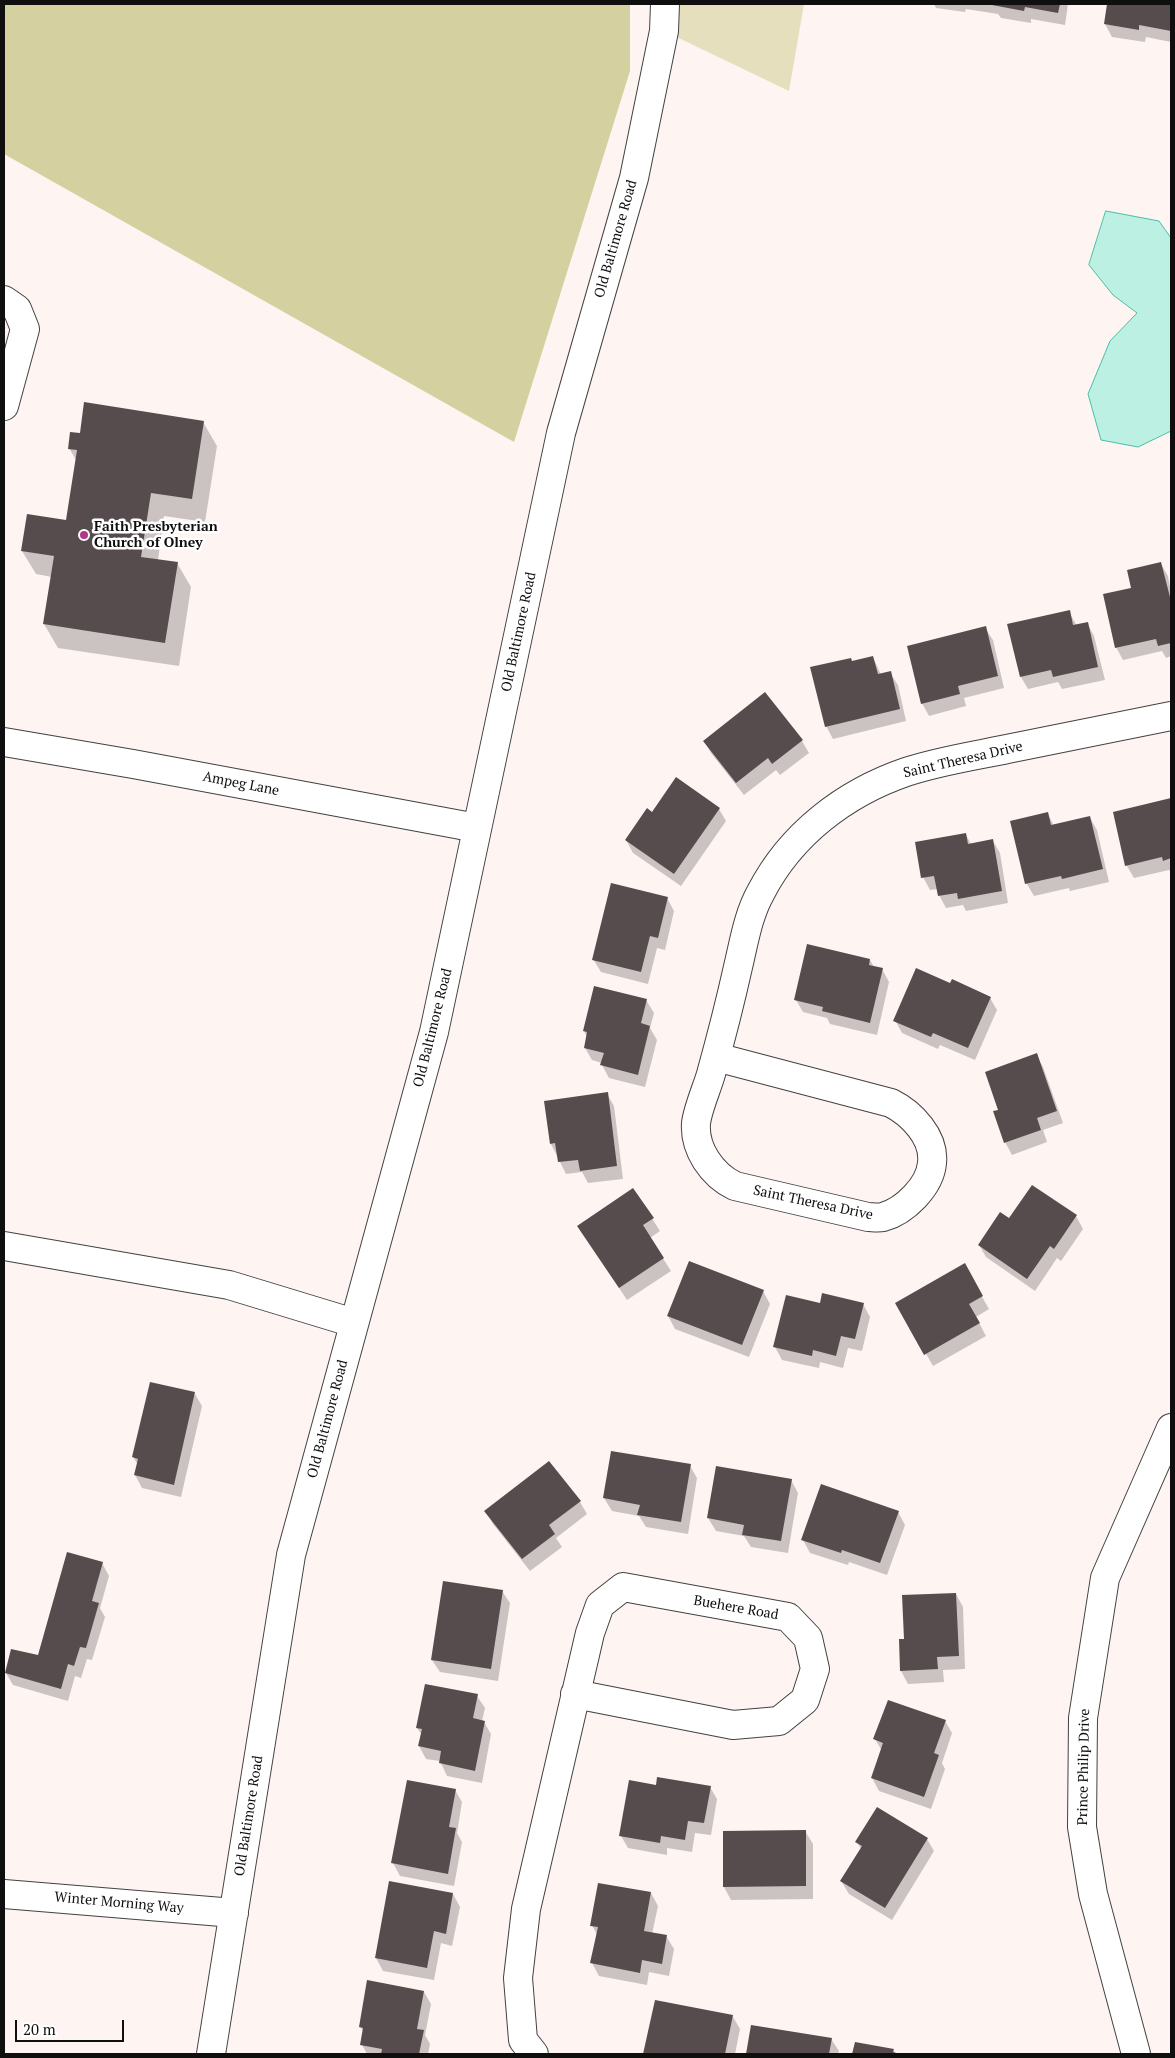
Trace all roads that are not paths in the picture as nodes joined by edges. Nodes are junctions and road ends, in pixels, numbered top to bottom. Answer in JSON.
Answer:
{"nodes":[{"id":1,"x":665,"y":4,"type":"edge"},
{"id":2,"x":4,"y":300,"type":"edge"},
{"id":3,"x":4,"y":406,"type":"edge"},
{"id":4,"x":1171,"y":716,"type":"edge"},
{"id":5,"x":4,"y":742,"type":"edge"},
{"id":6,"x":477,"y":828,"type":"junction"},
{"id":7,"x":716,"y":1057,"type":"junction"},
{"id":8,"x":4,"y":1246,"type":"edge"},
{"id":9,"x":354,"y":1323,"type":"junction"},
{"id":10,"x":1171,"y":1428,"type":"edge"},
{"id":11,"x":575,"y":1694,"type":"junction"},
{"id":12,"x":4,"y":1894,"type":"edge"},
{"id":13,"x":234,"y":1913,"type":"junction"},
{"id":14,"x":211,"y":2054,"type":"edge"},
{"id":15,"x":534,"y":2054,"type":"edge"},
{"id":16,"x":1136,"y":2054,"type":"edge"}],
"edges":[{"from":1,"to":6,"type":"street","name":"Old Baltimore Road"},
{"from":2,"to":3,"type":"street"},
{"from":4,"to":7,"type":"street","name":"Saint Theresa Drive"},
{"from":5,"to":6,"type":"street","name":"Ampeg Lane"},
{"from":6,"to":9,"type":"street","name":"Old Baltimore Road"},
{"from":7,"to":7,"type":"street","name":"Saint Theresa Drive"},
{"from":8,"to":9,"type":"street"},
{"from":9,"to":13,"type":"street","name":"Old Baltimore Road"},
{"from":10,"to":16,"type":"street","name":"Prince Philip Drive"},
{"from":11,"to":11,"type":"street","name":"Buehere Road"},
{"from":11,"to":15,"type":"street","name":"Buehere Road"},
{"from":12,"to":13,"type":"street","name":"Winter Morning Way"},
{"from":13,"to":14,"type":"street","name":"Old Baltimore Road"}]}
